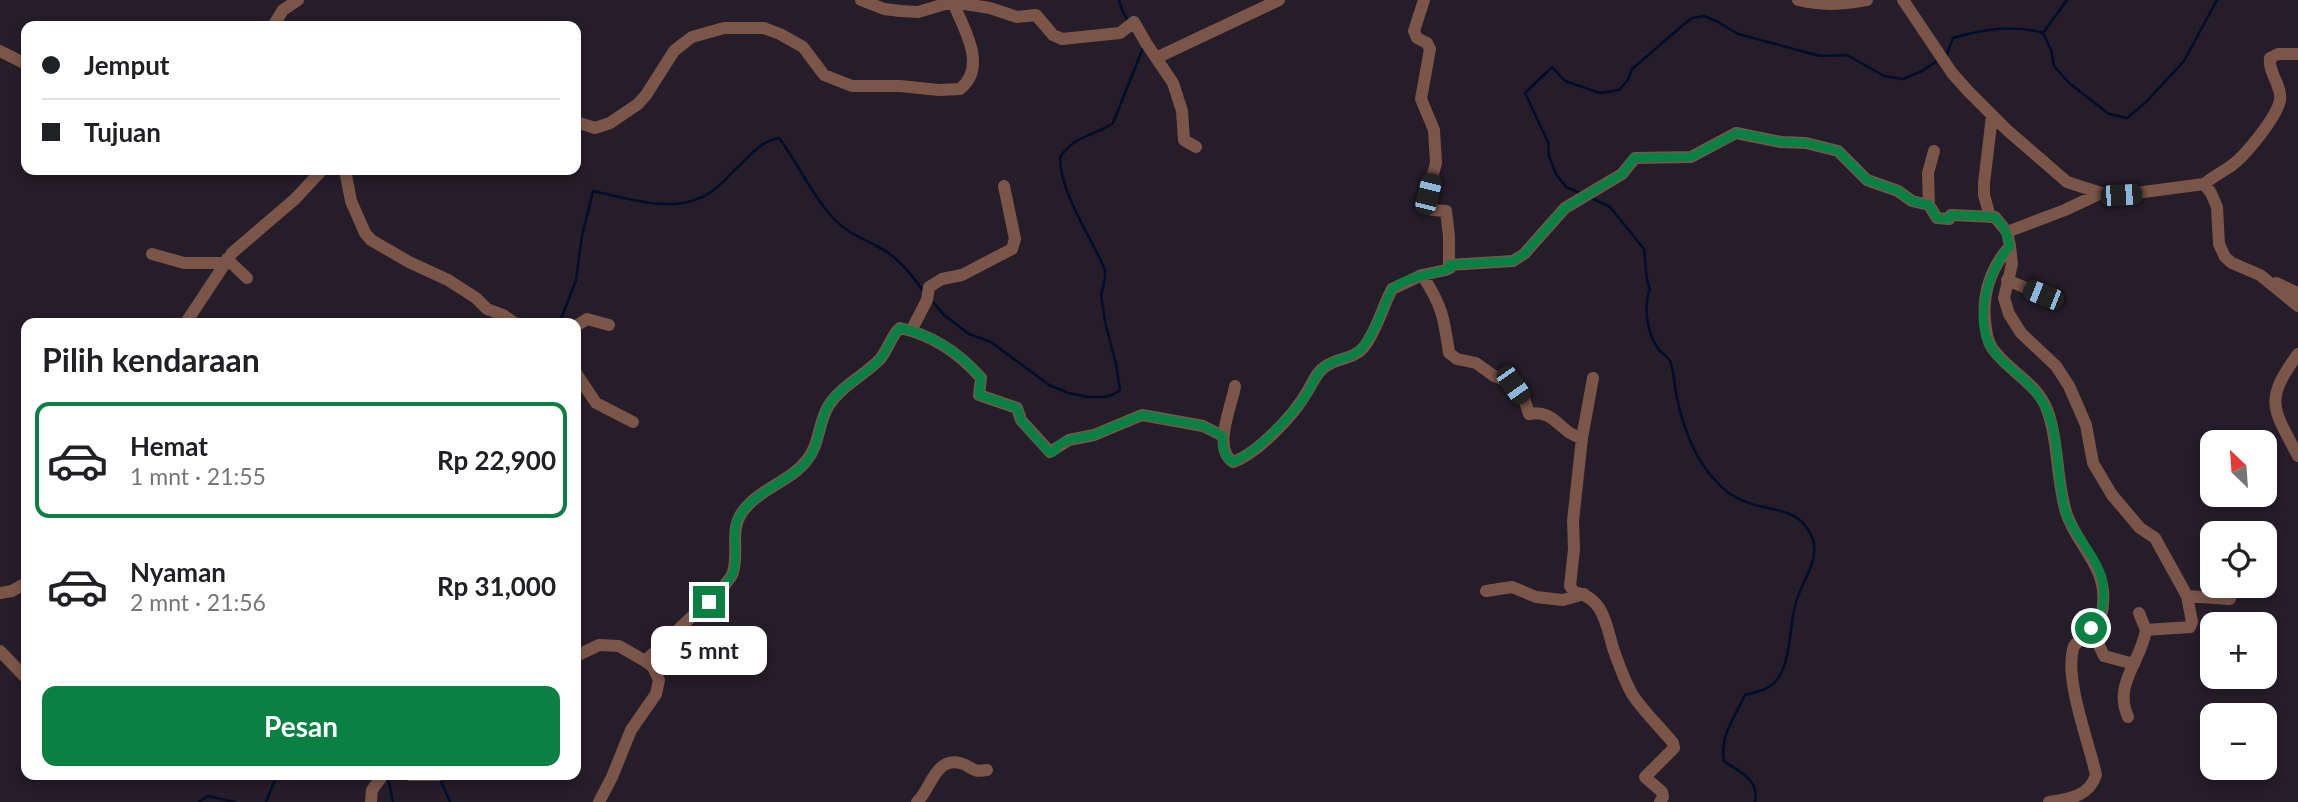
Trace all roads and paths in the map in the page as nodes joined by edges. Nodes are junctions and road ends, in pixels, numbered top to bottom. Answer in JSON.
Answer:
{"nodes":[{"id":1,"x":298,"y":0,"type":"edge"},
{"id":2,"x":861,"y":0,"type":"edge"},
{"id":3,"x":1279,"y":0,"type":"edge"},
{"id":4,"x":1424,"y":0,"type":"edge"},
{"id":5,"x":1798,"y":0,"type":"edge"},
{"id":6,"x":1867,"y":0,"type":"edge"},
{"id":7,"x":952,"y":1,"type":"edge"},
{"id":8,"x":1907,"y":2,"type":"edge"},
{"id":9,"x":276,"y":21,"type":"edge"},
{"id":10,"x":0,"y":51,"type":"edge"},
{"id":11,"x":2298,"y":54,"type":"edge"},
{"id":12,"x":1156,"y":58,"type":"junction"},
{"id":13,"x":21,"y":62,"type":"edge"},
{"id":14,"x":1992,"y":116,"type":"junction"},
{"id":15,"x":581,"y":124,"type":"edge"},
{"id":16,"x":1196,"y":147,"type":"dead end"},
{"id":17,"x":1934,"y":151,"type":"dead end"},
{"id":18,"x":318,"y":175,"type":"edge"},
{"id":19,"x":346,"y":175,"type":"edge"},
{"id":20,"x":2204,"y":184,"type":"junction"},
{"id":21,"x":1004,"y":186,"type":"dead end"},
{"id":22,"x":2101,"y":193,"type":"junction"},
{"id":23,"x":1929,"y":205,"type":"junction"},
{"id":24,"x":1990,"y":217,"type":"junction"},
{"id":25,"x":2008,"y":239,"type":"junction"},
{"id":26,"x":152,"y":254,"type":"dead end"},
{"id":27,"x":226,"y":261,"type":"junction"},
{"id":28,"x":1449,"y":265,"type":"junction"},
{"id":29,"x":1422,"y":275,"type":"junction"},
{"id":30,"x":2260,"y":275,"type":"junction"},
{"id":31,"x":247,"y":278,"type":"dead end"},
{"id":32,"x":2007,"y":280,"type":"junction"},
{"id":33,"x":2298,"y":293,"type":"edge"},
{"id":34,"x":2043,"y":295,"type":"dead end"},
{"id":35,"x":2298,"y":306,"type":"edge"},
{"id":36,"x":189,"y":318,"type":"edge"},
{"id":37,"x":507,"y":318,"type":"edge"},
{"id":38,"x":581,"y":323,"type":"edge"},
{"id":39,"x":609,"y":325,"type":"dead end"},
{"id":40,"x":911,"y":331,"type":"junction"},
{"id":41,"x":2298,"y":354,"type":"edge"},
{"id":42,"x":1593,"y":379,"type":"dead end"},
{"id":43,"x":581,"y":380,"type":"edge"},
{"id":44,"x":1235,"y":386,"type":"dead end"},
{"id":45,"x":633,"y":422,"type":"dead end"},
{"id":46,"x":1223,"y":436,"type":"junction"},
{"id":47,"x":1583,"y":438,"type":"junction"},
{"id":48,"x":2298,"y":456,"type":"edge"},
{"id":49,"x":21,"y":586,"type":"edge"},
{"id":50,"x":1486,"y":592,"type":"dead end"},
{"id":51,"x":0,"y":593,"type":"edge"},
{"id":52,"x":1584,"y":594,"type":"junction"},
{"id":53,"x":2187,"y":596,"type":"junction"},
{"id":54,"x":2230,"y":599,"type":"dead end"},
{"id":55,"x":2138,"y":614,"type":"dead end"},
{"id":56,"x":2091,"y":628,"type":"junction"},
{"id":57,"x":2146,"y":630,"type":"junction"},
{"id":58,"x":0,"y":651,"type":"edge"},
{"id":59,"x":581,"y":654,"type":"edge"},
{"id":60,"x":645,"y":661,"type":"junction"},
{"id":61,"x":2134,"y":664,"type":"junction"},
{"id":62,"x":21,"y":673,"type":"edge"},
{"id":63,"x":2128,"y":717,"type":"dead end"},
{"id":64,"x":987,"y":770,"type":"dead end"},
{"id":65,"x":379,"y":780,"type":"edge"},
{"id":66,"x":371,"y":802,"type":"edge"},
{"id":67,"x":599,"y":802,"type":"edge"},
{"id":68,"x":917,"y":802,"type":"edge"},
{"id":69,"x":1660,"y":802,"type":"edge"},
{"id":70,"x":2049,"y":802,"type":"edge"}],
"edges":[{"from":1,"to":9,"type":"street"},
{"from":2,"to":7,"type":"street"},
{"from":3,"to":12,"type":"street"},
{"from":4,"to":28,"type":"street"},
{"from":5,"to":6,"type":"street"},
{"from":7,"to":12,"type":"street"},
{"from":7,"to":15,"type":"street"},
{"from":8,"to":14,"type":"street"},
{"from":10,"to":13,"type":"street"},
{"from":11,"to":20,"type":"street"},
{"from":12,"to":16,"type":"street"},
{"from":14,"to":22,"type":"street"},
{"from":14,"to":24,"type":"street"},
{"from":17,"to":23,"type":"street"},
{"from":18,"to":27,"type":"street"},
{"from":19,"to":37,"type":"street"},
{"from":20,"to":22,"type":"street"},
{"from":20,"to":30,"type":"street"},
{"from":21,"to":40,"type":"street"},
{"from":22,"to":25,"type":"street"},
{"from":23,"to":24,"type":"street"},
{"from":23,"to":28,"type":"street"},
{"from":24,"to":25,"type":"street"},
{"from":25,"to":32,"type":"street"},
{"from":25,"to":56,"type":"street"},
{"from":26,"to":27,"type":"street"},
{"from":27,"to":31,"type":"street"},
{"from":27,"to":36,"type":"street"},
{"from":28,"to":29,"type":"street"},
{"from":29,"to":46,"type":"street"},
{"from":29,"to":47,"type":"street"},
{"from":30,"to":33,"type":"street"},
{"from":30,"to":35,"type":"street"},
{"from":32,"to":34,"type":"street"},
{"from":32,"to":53,"type":"street"},
{"from":38,"to":39,"type":"street"},
{"from":40,"to":46,"type":"street"},
{"from":40,"to":60,"type":"street"},
{"from":41,"to":48,"type":"street"},
{"from":42,"to":47,"type":"street"},
{"from":43,"to":45,"type":"street"},
{"from":44,"to":46,"type":"street"},
{"from":47,"to":52,"type":"street"},
{"from":49,"to":51,"type":"street"},
{"from":50,"to":52,"type":"street"},
{"from":52,"to":69,"type":"street"},
{"from":53,"to":54,"type":"street"},
{"from":53,"to":57,"type":"street"},
{"from":55,"to":57,"type":"street"},
{"from":56,"to":61,"type":"street"},
{"from":56,"to":70,"type":"street"},
{"from":57,"to":61,"type":"street"},
{"from":58,"to":62,"type":"street"},
{"from":59,"to":60,"type":"street"},
{"from":60,"to":67,"type":"street"},
{"from":61,"to":63,"type":"street"},
{"from":64,"to":68,"type":"street"},
{"from":65,"to":66,"type":"street"}]}
